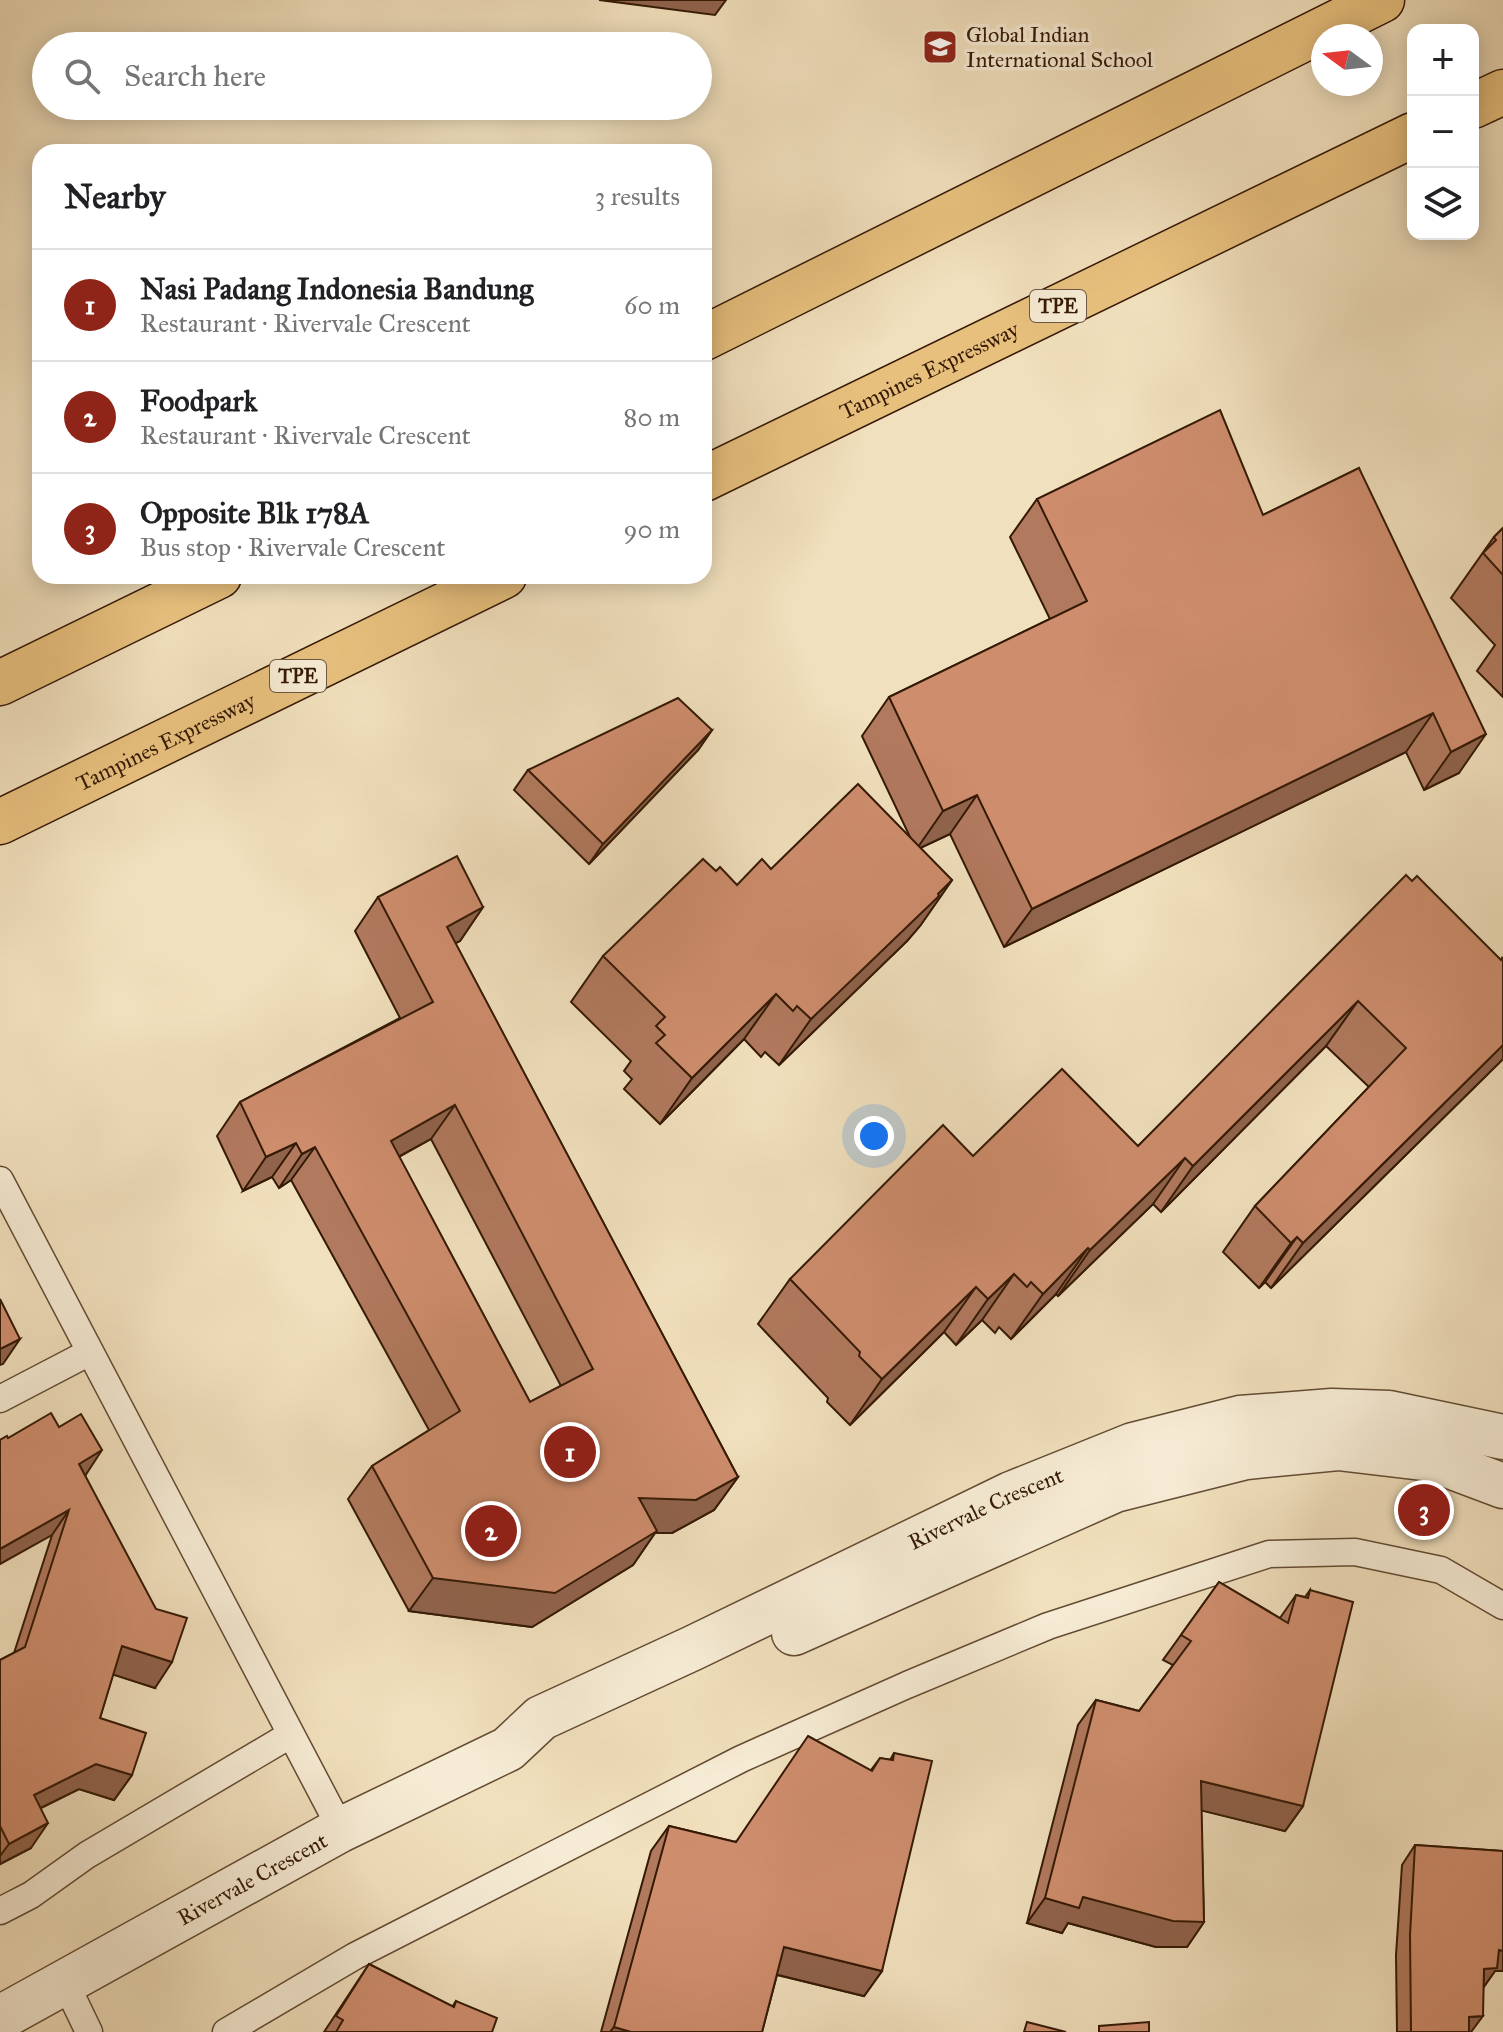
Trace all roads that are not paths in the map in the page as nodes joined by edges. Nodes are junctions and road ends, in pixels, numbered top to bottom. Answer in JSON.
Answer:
{"nodes":[{"id":1,"x":1382,"y":0,"type":"edge"},
{"id":2,"x":1503,"y":92,"type":"edge"},
{"id":3,"x":1479,"y":103,"type":"edge"},
{"id":4,"x":1407,"y":138,"type":"edge"},
{"id":5,"x":712,"y":334,"type":"edge"},
{"id":6,"x":712,"y":475,"type":"edge"},
{"id":7,"x":203,"y":584,"type":"edge"},
{"id":8,"x":488,"y":584,"type":"edge"},
{"id":9,"x":0,"y":683,"type":"edge"},
{"id":10,"x":0,"y":822,"type":"edge"},
{"id":11,"x":0,"y":1180,"type":"edge"},
{"id":12,"x":90,"y":1352,"type":"junction"},
{"id":13,"x":0,"y":1399,"type":"edge"},
{"id":14,"x":1503,"y":1437,"type":"edge"},
{"id":15,"x":1503,"y":1486,"type":"edge"},
{"id":16,"x":858,"y":1586,"type":"junction"},
{"id":17,"x":1503,"y":1606,"type":"edge"},
{"id":18,"x":290,"y":1735,"type":"junction"},
{"id":19,"x":340,"y":1830,"type":"junction"},
{"id":20,"x":0,"y":1911,"type":"edge"},
{"id":21,"x":65,"y":1982,"type":"junction"},
{"id":22,"x":0,"y":2018,"type":"edge"},
{"id":23,"x":89,"y":2032,"type":"edge"},
{"id":24,"x":226,"y":2032,"type":"edge"}],
"edges":[{"from":1,"to":5,"type":"highway"},
{"from":2,"to":3,"type":"highway"},
{"from":4,"to":6,"type":"highway","name":"Tampines Expressway","number":"TPE"},
{"from":7,"to":9,"type":"highway"},
{"from":8,"to":10,"type":"highway","name":"Tampines Expressway","number":"TPE"},
{"from":11,"to":12,"type":"lane"},
{"from":12,"to":13,"type":"lane"},
{"from":12,"to":18,"type":"lane"},
{"from":14,"to":16,"type":"street","name":"Rivervale Crescent"},
{"from":15,"to":16,"type":"street","name":"Rivervale Crescent"},
{"from":16,"to":19,"type":"street","name":"Rivervale Crescent"},
{"from":17,"to":24,"type":"lane"},
{"from":18,"to":19,"type":"lane"},
{"from":18,"to":20,"type":"lane"},
{"from":19,"to":21,"type":"street","name":"Rivervale Crescent"},
{"from":21,"to":22,"type":"street","name":"Rivervale Crescent"},
{"from":21,"to":23,"type":"lane"}]}
